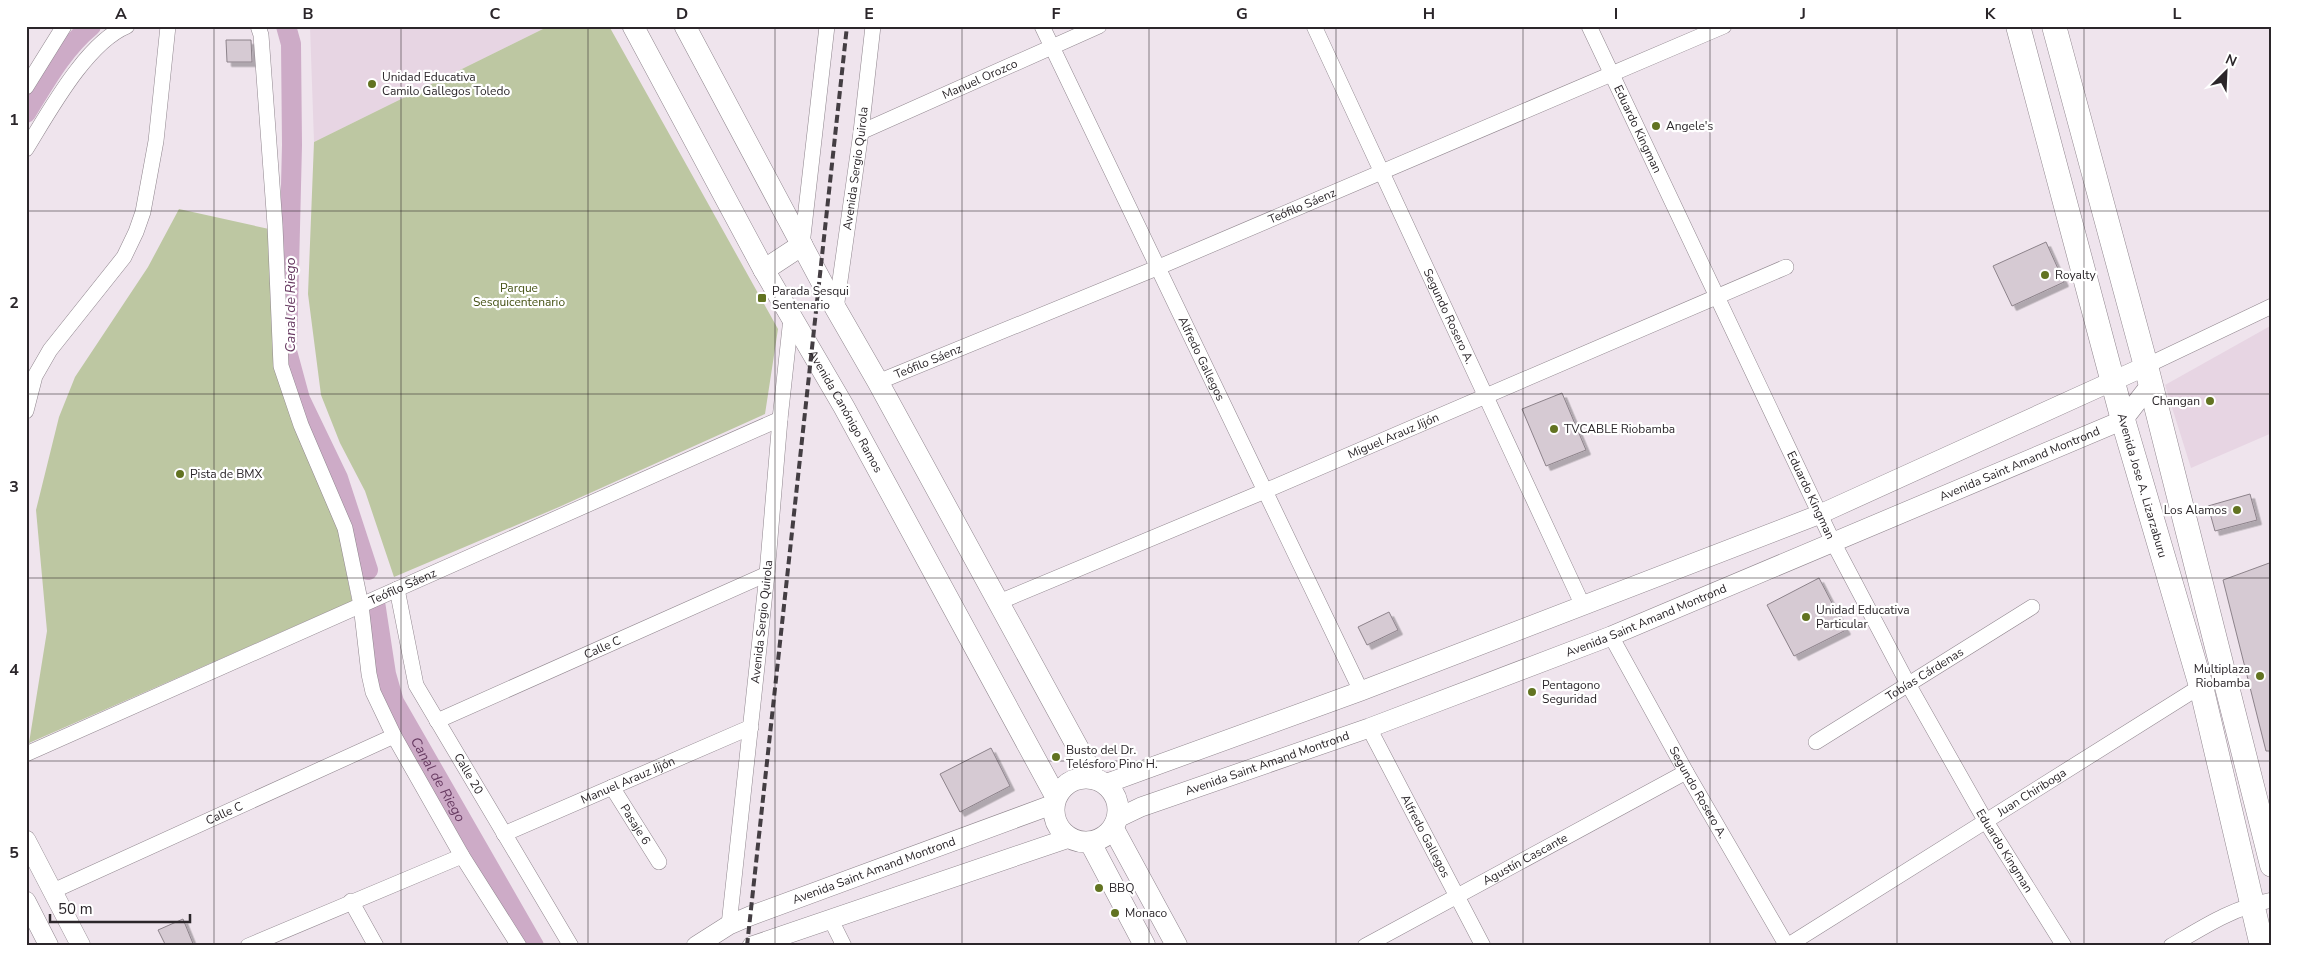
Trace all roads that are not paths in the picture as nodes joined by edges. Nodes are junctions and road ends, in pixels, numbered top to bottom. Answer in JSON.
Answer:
{"nodes":[{"id":1,"x":64,"y":26,"type":"edge"},
{"id":2,"x":127,"y":26,"type":"edge"},
{"id":3,"x":168,"y":26,"type":"edge"},
{"id":4,"x":258,"y":26,"type":"edge"},
{"id":5,"x":633,"y":26,"type":"edge"},
{"id":6,"x":685,"y":26,"type":"edge"},
{"id":7,"x":827,"y":26,"type":"edge"},
{"id":8,"x":872,"y":26,"type":"edge"},
{"id":9,"x":1042,"y":26,"type":"edge"},
{"id":10,"x":1099,"y":26,"type":"edge"},
{"id":11,"x":1314,"y":26,"type":"edge"},
{"id":12,"x":1589,"y":26,"type":"edge"},
{"id":13,"x":1724,"y":26,"type":"edge"},
{"id":14,"x":2018,"y":26,"type":"edge"},
{"id":15,"x":2054,"y":26,"type":"edge"},
{"id":16,"x":1052,"y":48,"type":"junction"},
{"id":17,"x":1612,"y":74,"type":"junction"},
{"id":18,"x":26,"y":87,"type":"edge"},
{"id":19,"x":861,"y":132,"type":"junction"},
{"id":20,"x":26,"y":149,"type":"edge"},
{"id":21,"x":1382,"y":172,"type":"junction"},
{"id":22,"x":802,"y":245,"type":"junction"},
{"id":23,"x":1158,"y":267,"type":"junction"},
{"id":24,"x":1786,"y":267,"type":"dead end"},
{"id":25,"x":764,"y":270,"type":"junction"},
{"id":26,"x":1718,"y":298,"type":"junction"},
{"id":27,"x":2272,"y":306,"type":"edge"},
{"id":28,"x":836,"y":309,"type":"junction"},
{"id":29,"x":791,"y":318,"type":"junction"},
{"id":30,"x":2149,"y":375,"type":"junction"},
{"id":31,"x":30,"y":376,"type":"edge"},
{"id":32,"x":2115,"y":381,"type":"junction"},
{"id":33,"x":878,"y":382,"type":"junction"},
{"id":34,"x":1486,"y":397,"type":"junction"},
{"id":35,"x":26,"y":411,"type":"edge"},
{"id":36,"x":780,"y":419,"type":"junction"},
{"id":37,"x":2123,"y":420,"type":"junction"},
{"id":38,"x":1265,"y":491,"type":"junction"},
{"id":39,"x":1818,"y":515,"type":"junction"},
{"id":40,"x":1833,"y":542,"type":"junction"},
{"id":41,"x":767,"y":574,"type":"junction"},
{"id":42,"x":397,"y":590,"type":"junction"},
{"id":43,"x":999,"y":602,"type":"junction"},
{"id":44,"x":361,"y":605,"type":"junction"},
{"id":45,"x":1583,"y":606,"type":"junction"},
{"id":46,"x":2032,"y":607,"type":"dead end"},
{"id":47,"x":1611,"y":636,"type":"junction"},
{"id":48,"x":1908,"y":684,"type":"junction"},
{"id":49,"x":2201,"y":686,"type":"junction"},
{"id":50,"x":1361,"y":691,"type":"junction"},
{"id":51,"x":437,"y":720,"type":"junction"},
{"id":52,"x":751,"y":727,"type":"junction"},
{"id":53,"x":1369,"y":728,"type":"junction"},
{"id":54,"x":394,"y":736,"type":"junction"},
{"id":55,"x":1816,"y":742,"type":"dead end"},
{"id":56,"x":26,"y":754,"type":"edge"},
{"id":57,"x":1686,"y":772,"type":"junction"},
{"id":58,"x":1100,"y":782,"type":"junction"},
{"id":59,"x":612,"y":787,"type":"junction"},
{"id":60,"x":1055,"y":800,"type":"junction"},
{"id":61,"x":1985,"y":820,"type":"junction"},
{"id":62,"x":1116,"y":823,"type":"junction"},
{"id":63,"x":504,"y":834,"type":"junction"},
{"id":64,"x":26,"y":840,"type":"edge"},
{"id":65,"x":1080,"y":840,"type":"junction"},
{"id":66,"x":462,"y":856,"type":"junction"},
{"id":67,"x":659,"y":862,"type":"dead end"},
{"id":68,"x":2272,"y":865,"type":"edge"},
{"id":69,"x":53,"y":891,"type":"junction"},
{"id":70,"x":1455,"y":897,"type":"junction"},
{"id":71,"x":26,"y":901,"type":"edge"},
{"id":72,"x":351,"y":901,"type":"junction"},
{"id":73,"x":2262,"y":902,"type":"edge"},
{"id":74,"x":832,"y":920,"type":"junction"},
{"id":75,"x":729,"y":925,"type":"junction"},
{"id":76,"x":49,"y":946,"type":"edge"},
{"id":77,"x":81,"y":946,"type":"edge"},
{"id":78,"x":248,"y":946,"type":"edge"},
{"id":79,"x":376,"y":946,"type":"edge"},
{"id":80,"x":519,"y":946,"type":"edge"},
{"id":81,"x":571,"y":946,"type":"edge"},
{"id":82,"x":696,"y":946,"type":"edge"},
{"id":83,"x":752,"y":946,"type":"edge"},
{"id":84,"x":844,"y":946,"type":"edge"},
{"id":85,"x":1146,"y":946,"type":"edge"},
{"id":86,"x":1177,"y":946,"type":"edge"},
{"id":87,"x":1365,"y":946,"type":"edge"},
{"id":88,"x":1483,"y":946,"type":"edge"},
{"id":89,"x":1787,"y":946,"type":"edge"},
{"id":90,"x":2064,"y":946,"type":"edge"},
{"id":91,"x":2171,"y":946,"type":"edge"},
{"id":92,"x":2262,"y":946,"type":"edge"}],
"edges":[{"from":1,"to":18,"type":"street"},
{"from":2,"to":20,"type":"street"},
{"from":3,"to":31,"type":"street"},
{"from":4,"to":44,"type":"street"},
{"from":5,"to":25,"type":"main road","name":"Avenida Canónigo Ramos"},
{"from":6,"to":22,"type":"main road"},
{"from":7,"to":22,"type":"street"},
{"from":8,"to":19,"type":"street","name":"Avenida Sergio Quirola"},
{"from":9,"to":16,"type":"street","name":"Alfredo Gallegos"},
{"from":10,"to":16,"type":"street","name":"Manuel Orozco"},
{"from":11,"to":21,"type":"street","name":"Segundo Rosero A."},
{"from":12,"to":17,"type":"street","name":"Eduardo Kingman"},
{"from":13,"to":17,"type":"street","name":"Teófilo Sáenz"},
{"from":14,"to":32,"type":"main road","name":"Avenida Jose A. Lizarzaburu"},
{"from":15,"to":30,"type":"main road"},
{"from":16,"to":19,"type":"street","name":"Manuel Orozco"},
{"from":16,"to":23,"type":"street","name":"Alfredo Gallegos"},
{"from":17,"to":21,"type":"street","name":"Teófilo Sáenz"},
{"from":17,"to":26,"type":"street","name":"Eduardo Kingman"},
{"from":19,"to":28,"type":"street","name":"Avenida Sergio Quirola"},
{"from":21,"to":23,"type":"street","name":"Teófilo Sáenz"},
{"from":21,"to":34,"type":"street","name":"Segundo Rosero A."},
{"from":22,"to":25,"type":"main road"},
{"from":22,"to":28,"type":"main road"},
{"from":23,"to":33,"type":"street","name":"Teófilo Sáenz"},
{"from":23,"to":38,"type":"street","name":"Alfredo Gallegos"},
{"from":24,"to":26,"type":"street","name":"Miguel Arauz Jijón"},
{"from":25,"to":29,"type":"main road","name":"Avenida Canónigo Ramos"},
{"from":26,"to":34,"type":"street","name":"Miguel Arauz Jijón"},
{"from":26,"to":39,"type":"street","name":"Eduardo Kingman"},
{"from":27,"to":30,"type":"street"},
{"from":28,"to":33,"type":"main road"},
{"from":29,"to":36,"type":"street","name":"Avenida Sergio Quirola"},
{"from":29,"to":60,"type":"main road","name":"Avenida Canónigo Ramos"},
{"from":30,"to":32,"type":"street"},
{"from":30,"to":37,"type":"street","name":"Avenida Saint Amand Montrond"},
{"from":30,"to":68,"type":"main road"},
{"from":31,"to":35,"type":"street"},
{"from":32,"to":37,"type":"main road","name":"Avenida Jose A. Lizarzaburu"},
{"from":32,"to":39,"type":"street"},
{"from":33,"to":43,"type":"main road"},
{"from":34,"to":38,"type":"street","name":"Miguel Arauz Jijón"},
{"from":34,"to":45,"type":"street","name":"Segundo Rosero A."},
{"from":36,"to":41,"type":"street","name":"Avenida Sergio Quirola"},
{"from":36,"to":42,"type":"street","name":"Teófilo Sáenz"},
{"from":37,"to":40,"type":"street","name":"Avenida Saint Amand Montrond"},
{"from":37,"to":49,"type":"main road","name":"Avenida Jose A. Lizarzaburu"},
{"from":38,"to":43,"type":"street","name":"Miguel Arauz Jijón"},
{"from":38,"to":50,"type":"street","name":"Alfredo Gallegos"},
{"from":39,"to":40,"type":"street","name":"Eduardo Kingman"},
{"from":39,"to":45,"type":"street"},
{"from":40,"to":47,"type":"street","name":"Avenida Saint Amand Montrond"},
{"from":40,"to":48,"type":"street","name":"Eduardo Kingman"},
{"from":41,"to":51,"type":"street","name":"Calle C"},
{"from":41,"to":52,"type":"street","name":"Avenida Sergio Quirola"},
{"from":42,"to":44,"type":"street","name":"Teófilo Sáenz"},
{"from":42,"to":51,"type":"street","name":"Calle 20"},
{"from":43,"to":58,"type":"main road"},
{"from":44,"to":54,"type":"street"},
{"from":44,"to":56,"type":"street","name":"Teófilo Sáenz"},
{"from":45,"to":50,"type":"street"},
{"from":46,"to":48,"type":"street","name":"Tobías Cárdenas"},
{"from":47,"to":53,"type":"street","name":"Avenida Saint Amand Montrond"},
{"from":47,"to":57,"type":"street","name":"Segundo Rosero A."},
{"from":48,"to":55,"type":"street","name":"Tobías Cárdenas"},
{"from":48,"to":61,"type":"street","name":"Eduardo Kingman"},
{"from":49,"to":61,"type":"street","name":"Juan Chiriboga"},
{"from":49,"to":73,"type":"main road","name":"Avenida Jose A. Lizarzaburu"},
{"from":50,"to":58,"type":"street"},
{"from":51,"to":63,"type":"street","name":"Calle 20"},
{"from":52,"to":59,"type":"street","name":"Manuel Arauz Jijón"},
{"from":52,"to":75,"type":"street","name":"Avenida Sergio Quirola"},
{"from":53,"to":62,"type":"street","name":"Avenida Saint Amand Montrond"},
{"from":53,"to":70,"type":"street","name":"Alfredo Gallegos"},
{"from":54,"to":66,"type":"street"},
{"from":54,"to":69,"type":"street","name":"Calle C"},
{"from":57,"to":70,"type":"street","name":"Agustín Cascante"},
{"from":57,"to":89,"type":"street","name":"Segundo Rosero A."},
{"from":58,"to":60,"type":"main road"},
{"from":58,"to":62,"type":"main road"},
{"from":59,"to":63,"type":"street","name":"Manuel Arauz Jijón"},
{"from":59,"to":67,"type":"street","name":"Pasaje 6"},
{"from":60,"to":65,"type":"main road","name":"Avenida Canónigo Ramos"},
{"from":60,"to":75,"type":"street","name":"Avenida Saint Amand Montrond"},
{"from":61,"to":89,"type":"street","name":"Juan Chiriboga"},
{"from":61,"to":90,"type":"street","name":"Eduardo Kingman"},
{"from":62,"to":65,"type":"main road"},
{"from":62,"to":86,"type":"main road"},
{"from":63,"to":81,"type":"street","name":"Calle 20"},
{"from":64,"to":69,"type":"street"},
{"from":65,"to":74,"type":"street"},
{"from":65,"to":85,"type":"main road","name":"Avenida Canónigo Ramos"},
{"from":66,"to":72,"type":"street"},
{"from":66,"to":80,"type":"street"},
{"from":69,"to":77,"type":"street"},
{"from":70,"to":87,"type":"street","name":"Agustín Cascante"},
{"from":70,"to":88,"type":"street","name":"Alfredo Gallegos"},
{"from":71,"to":76,"type":"street"},
{"from":72,"to":78,"type":"street"},
{"from":72,"to":79,"type":"street"},
{"from":73,"to":91,"type":"street"},
{"from":73,"to":92,"type":"main road","name":"Avenida Jose A. Lizarzaburu"},
{"from":74,"to":83,"type":"street"},
{"from":74,"to":84,"type":"street"},
{"from":75,"to":82,"type":"street","name":"Avenida Saint Amand Montrond"}]}
